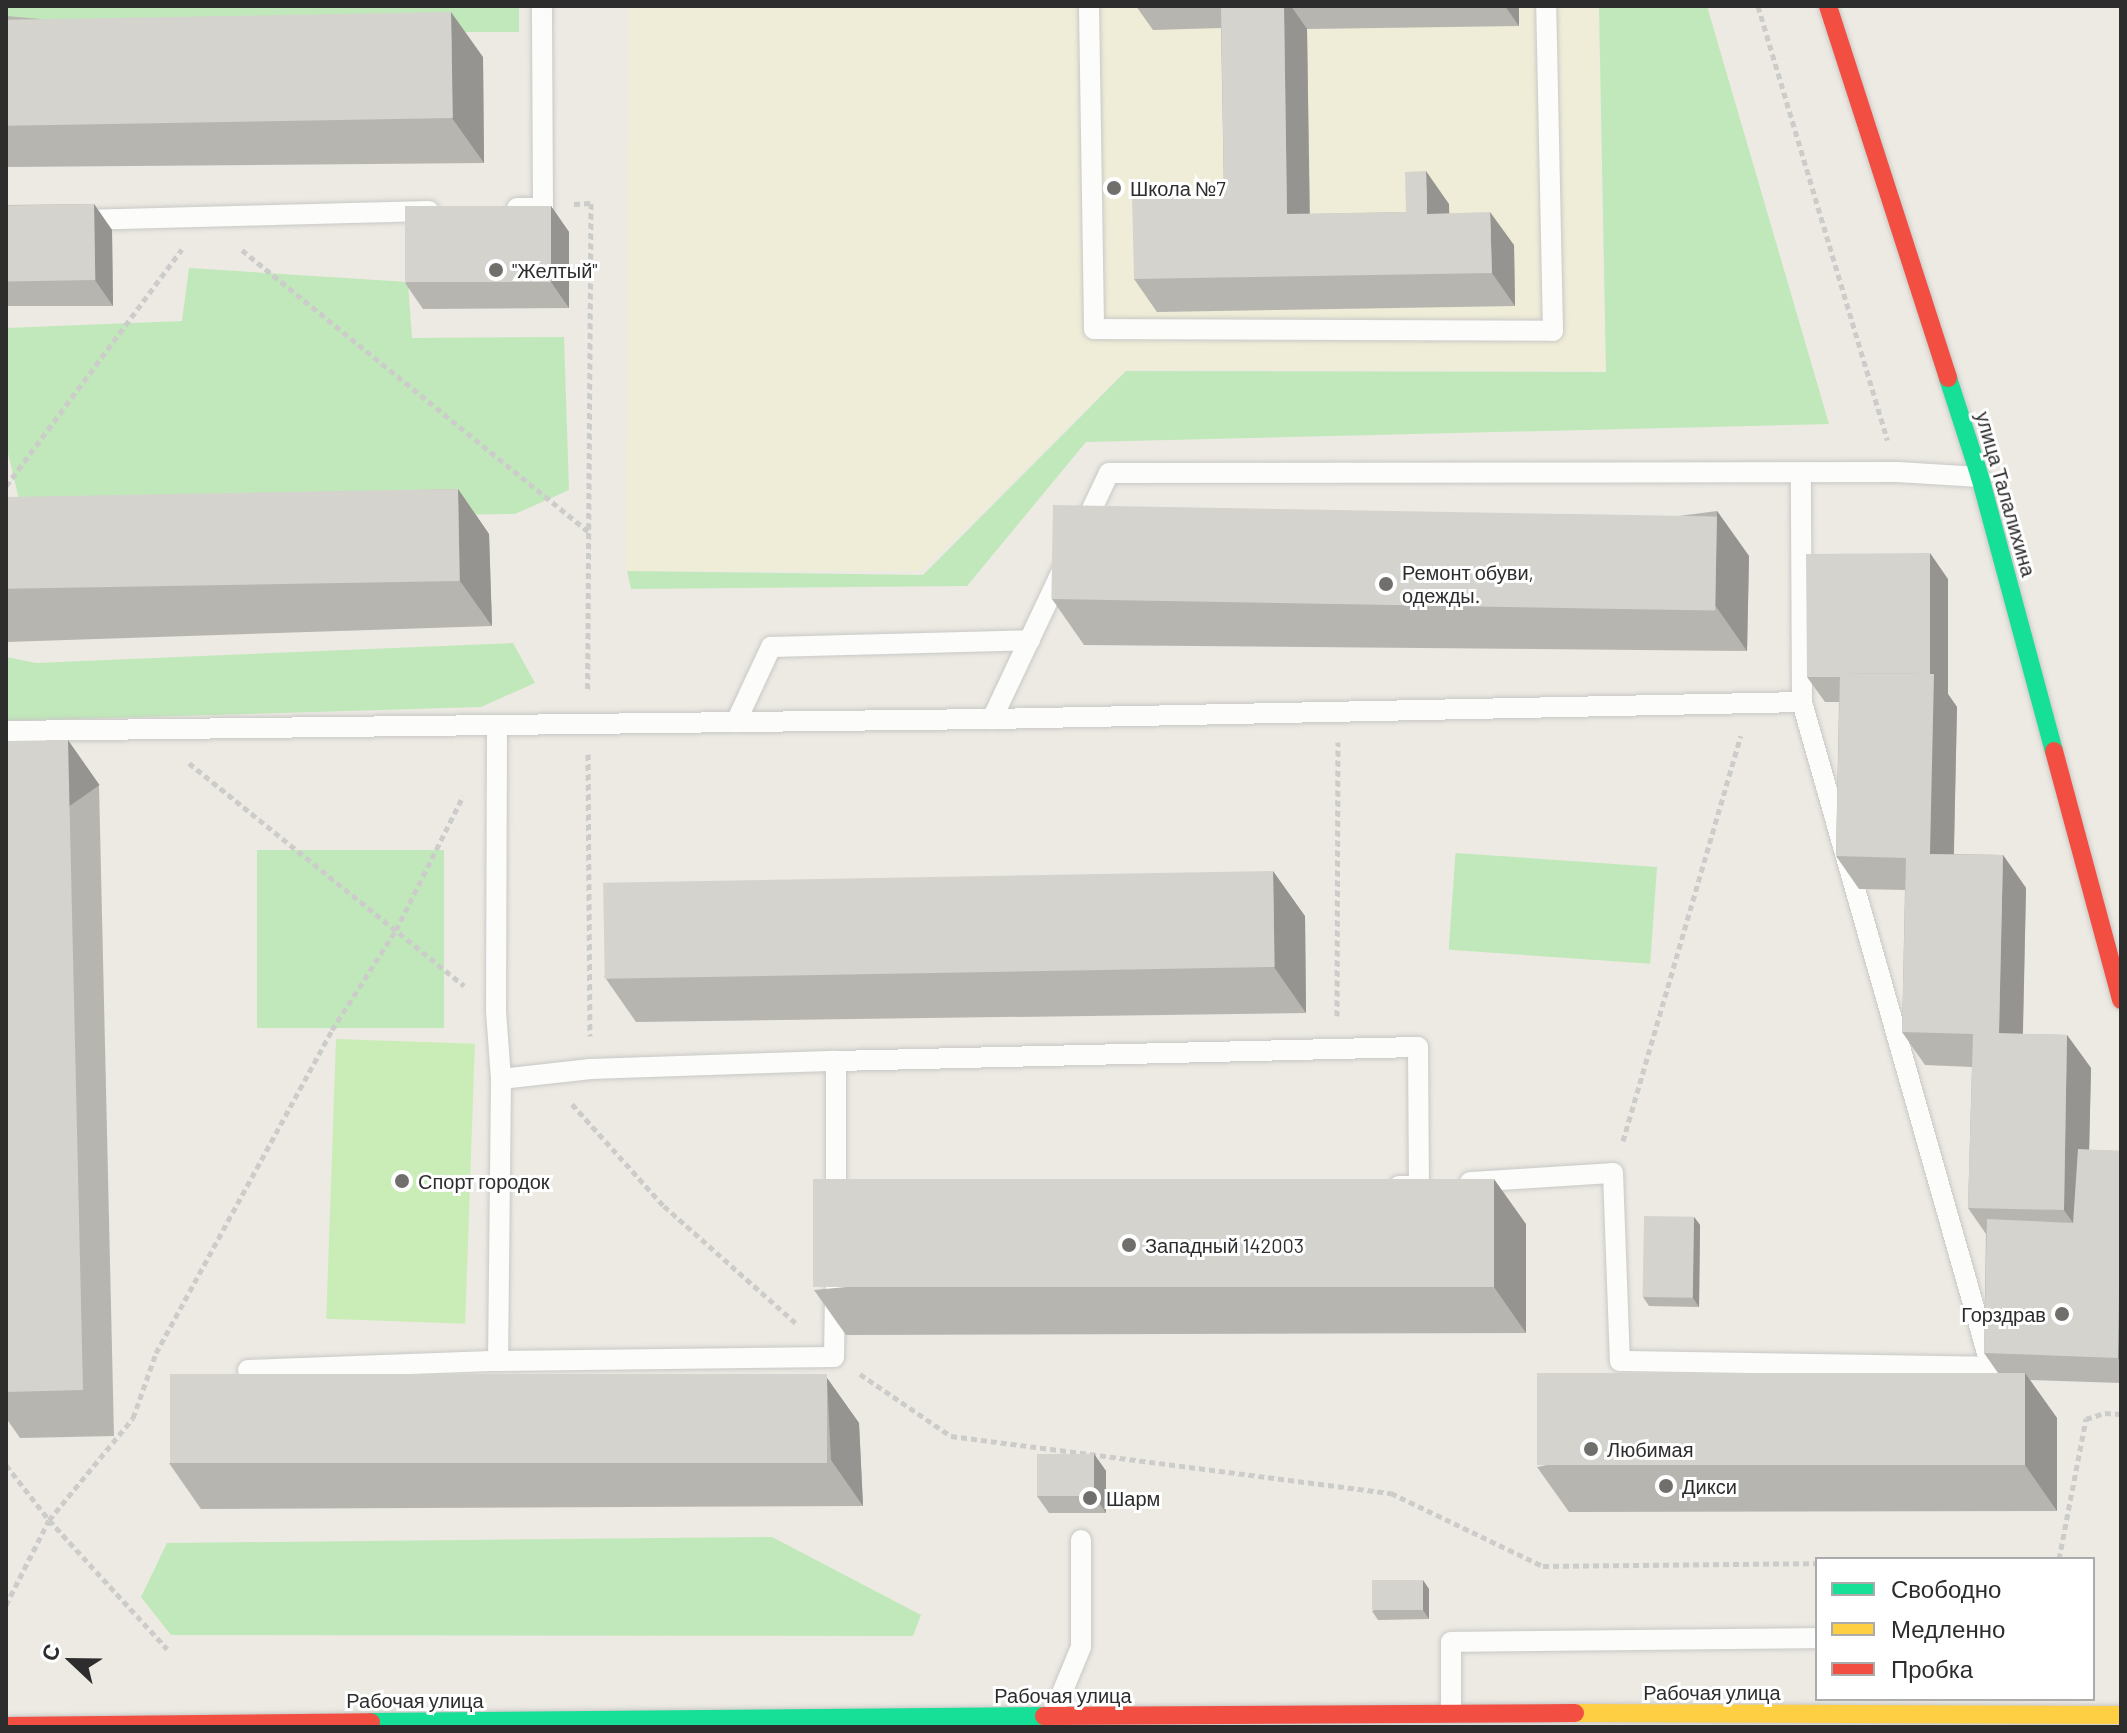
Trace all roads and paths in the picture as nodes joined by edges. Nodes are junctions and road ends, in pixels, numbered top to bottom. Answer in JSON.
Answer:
{"nodes":[{"id":1,"x":542,"y":6,"type":"edge"},
{"id":2,"x":1089,"y":6,"type":"edge"},
{"id":3,"x":1546,"y":6,"type":"edge"},
{"id":4,"x":1758,"y":6,"type":"edge"},
{"id":5,"x":1828,"y":6,"type":"edge"},
{"id":6,"x":543,"y":208,"type":"junction"},
{"id":7,"x":497,"y":209,"type":"edge"},
{"id":8,"x":451,"y":211,"type":"edge"},
{"id":9,"x":204,"y":219,"type":"junction"},
{"id":10,"x":67,"y":220,"type":"edge"},
{"id":11,"x":1897,"y":472,"type":"junction"},
{"id":12,"x":1801,"y":473,"type":"junction"},
{"id":13,"x":1980,"y":477,"type":"junction"},
{"id":14,"x":6,"y":486,"type":"edge"},
{"id":15,"x":588,"y":532,"type":"junction"},
{"id":16,"x":1030,"y":640,"type":"junction"},
{"id":17,"x":1802,"y":702,"type":"junction"},
{"id":18,"x":1750,"y":703,"type":"junction"},
{"id":19,"x":1338,"y":712,"type":"junction"},
{"id":20,"x":992,"y":719,"type":"junction"},
{"id":21,"x":736,"y":722,"type":"junction"},
{"id":22,"x":588,"y":724,"type":"junction"},
{"id":23,"x":497,"y":727,"type":"junction"},
{"id":24,"x":6,"y":731,"type":"edge"},
{"id":25,"x":149,"y":731,"type":"junction"},
{"id":26,"x":470,"y":781,"type":"dead end"},
{"id":27,"x":396,"y":930,"type":"junction"},
{"id":28,"x":2121,"y":1000,"type":"edge"},
{"id":29,"x":496,"y":1011,"type":"junction"},
{"id":30,"x":1337,"y":1049,"type":"junction"},
{"id":31,"x":836,"y":1061,"type":"junction"},
{"id":32,"x":590,"y":1069,"type":"junction"},
{"id":33,"x":547,"y":1077,"type":"junction"},
{"id":34,"x":501,"y":1079,"type":"junction"},
{"id":35,"x":1613,"y":1173,"type":"junction"},
{"id":36,"x":1434,"y":1185,"type":"junction"},
{"id":37,"x":1371,"y":1186,"type":"edge"},
{"id":38,"x":836,"y":1224,"type":"edge"},
{"id":39,"x":835,"y":1268,"type":"edge"},
{"id":40,"x":834,"y":1357,"type":"junction"},
{"id":41,"x":498,"y":1361,"type":"junction"},
{"id":42,"x":248,"y":1370,"type":"dead end"},
{"id":43,"x":2121,"y":1414,"type":"edge"},
{"id":44,"x":6,"y":1465,"type":"edge"},
{"id":45,"x":49,"y":1520,"type":"junction"},
{"id":46,"x":1081,"y":1540,"type":"dead end"},
{"id":47,"x":2059,"y":1557,"type":"edge"},
{"id":48,"x":1815,"y":1563,"type":"edge"},
{"id":49,"x":6,"y":1605,"type":"edge"},
{"id":50,"x":1815,"y":1638,"type":"edge"},
{"id":51,"x":167,"y":1649,"type":"dead end"},
{"id":52,"x":2042,"y":1707,"type":"edge"},
{"id":53,"x":1451,"y":1712,"type":"junction"},
{"id":54,"x":2121,"y":1715,"type":"edge"},
{"id":55,"x":1052,"y":1717,"type":"junction"},
{"id":56,"x":1872,"y":1721,"type":"edge"},
{"id":57,"x":6,"y":1726,"type":"edge"}],
"edges":[{"from":1,"to":6,"type":"lane"},
{"from":2,"to":3,"type":"lane"},
{"from":4,"to":11,"type":"path"},
{"from":5,"to":13,"type":"street","name":"улица Талалихина"},
{"from":6,"to":7,"type":"lane"},
{"from":6,"to":15,"type":"path"},
{"from":8,"to":9,"type":"lane"},
{"from":9,"to":10,"type":"lane"},
{"from":9,"to":14,"type":"path"},
{"from":9,"to":15,"type":"path"},
{"from":11,"to":12,"type":"lane"},
{"from":11,"to":13,"type":"lane"},
{"from":12,"to":16,"type":"lane"},
{"from":12,"to":17,"type":"lane"},
{"from":13,"to":28,"type":"street","name":"улица Талалихина"},
{"from":15,"to":22,"type":"path"},
{"from":16,"to":20,"type":"lane"},
{"from":16,"to":21,"type":"lane"},
{"from":17,"to":18,"type":"lane"},
{"from":17,"to":35,"type":"lane"},
{"from":18,"to":19,"type":"lane"},
{"from":18,"to":35,"type":"path"},
{"from":19,"to":20,"type":"lane"},
{"from":19,"to":30,"type":"path"},
{"from":20,"to":21,"type":"lane"},
{"from":21,"to":22,"type":"lane"},
{"from":22,"to":23,"type":"lane"},
{"from":22,"to":32,"type":"path"},
{"from":23,"to":25,"type":"lane"},
{"from":23,"to":29,"type":"lane"},
{"from":24,"to":25,"type":"lane"},
{"from":25,"to":27,"type":"path"},
{"from":26,"to":27,"type":"path"},
{"from":27,"to":29,"type":"path"},
{"from":27,"to":45,"type":"path"},
{"from":29,"to":34,"type":"lane"},
{"from":30,"to":31,"type":"lane"},
{"from":30,"to":36,"type":"lane"},
{"from":31,"to":32,"type":"lane"},
{"from":31,"to":38,"type":"lane"},
{"from":32,"to":33,"type":"lane"},
{"from":33,"to":34,"type":"lane"},
{"from":33,"to":40,"type":"path"},
{"from":34,"to":41,"type":"lane"},
{"from":35,"to":36,"type":"lane"},
{"from":36,"to":37,"type":"lane"},
{"from":39,"to":40,"type":"lane"},
{"from":40,"to":41,"type":"lane"},
{"from":40,"to":48,"type":"path"},
{"from":41,"to":42,"type":"lane"},
{"from":43,"to":47,"type":"path"},
{"from":44,"to":45,"type":"path"},
{"from":45,"to":49,"type":"path"},
{"from":45,"to":51,"type":"path"},
{"from":46,"to":55,"type":"lane"},
{"from":50,"to":53,"type":"lane"},
{"from":52,"to":54,"type":"street","name":"Рабочая улица"},
{"from":52,"to":56,"type":"street","name":"Рабочая улица"},
{"from":53,"to":55,"type":"street","name":"Рабочая улица"},
{"from":53,"to":56,"type":"street","name":"Рабочая улица"},
{"from":55,"to":57,"type":"street","name":"Рабочая улица"}]}
